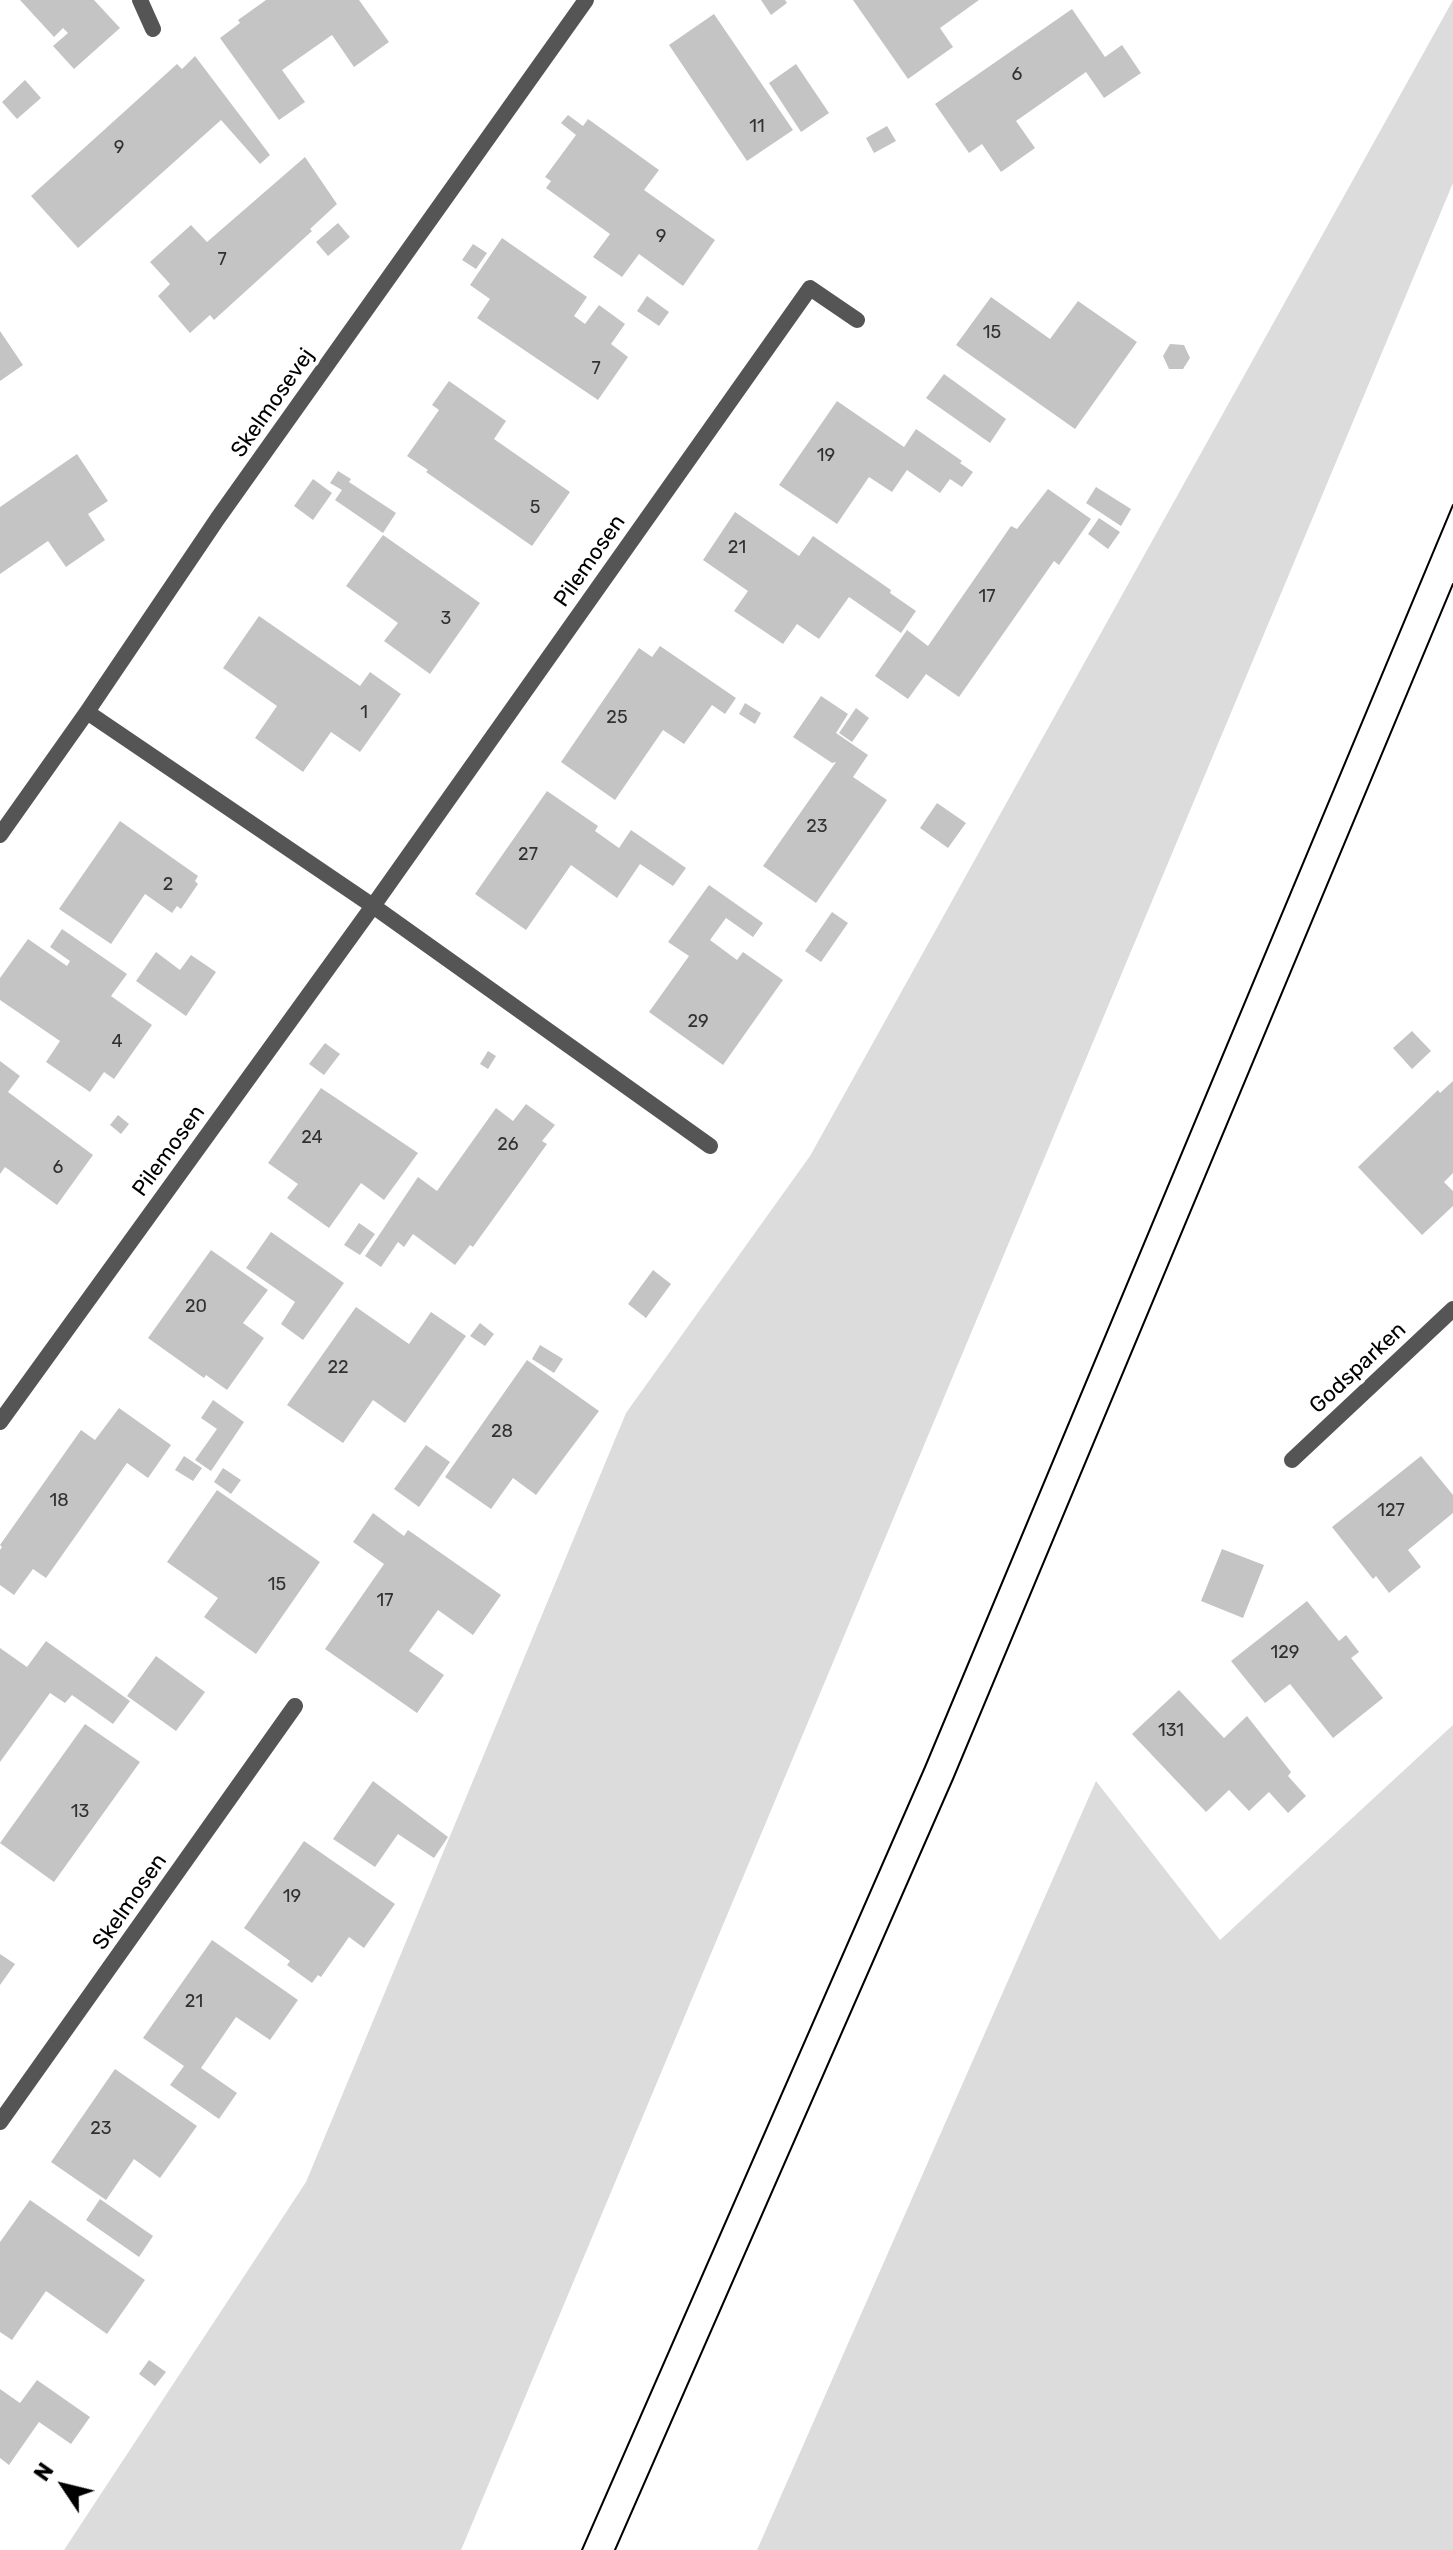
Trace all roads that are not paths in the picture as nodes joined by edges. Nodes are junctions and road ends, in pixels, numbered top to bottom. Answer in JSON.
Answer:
{"nodes":[{"id":1,"x":140,"y":0,"type":"edge"},
{"id":2,"x":586,"y":0,"type":"edge"},
{"id":3,"x":153,"y":29,"type":"dead end"},
{"id":4,"x":857,"y":320,"type":"dead end"},
{"id":5,"x":87,"y":712,"type":"junction"},
{"id":6,"x":0,"y":835,"type":"edge"},
{"id":7,"x":373,"y":906,"type":"junction"},
{"id":8,"x":710,"y":1146,"type":"dead end"},
{"id":9,"x":1453,"y":1309,"type":"edge"},
{"id":10,"x":0,"y":1422,"type":"edge"},
{"id":11,"x":1292,"y":1460,"type":"dead end"},
{"id":12,"x":295,"y":1706,"type":"dead end"},
{"id":13,"x":0,"y":2122,"type":"edge"}],
"edges":[{"from":1,"to":3,"type":"street"},
{"from":2,"to":5,"type":"street","name":"Skelmosevej"},
{"from":4,"to":7,"type":"street","name":"Pilemosen"},
{"from":5,"to":6,"type":"street","name":"Skelmosevej"},
{"from":5,"to":7,"type":"street"},
{"from":7,"to":8,"type":"street"},
{"from":7,"to":10,"type":"street","name":"Pilemosen"},
{"from":9,"to":11,"type":"street","name":"Godsparken"},
{"from":12,"to":13,"type":"street","name":"Skelmosen"}]}
